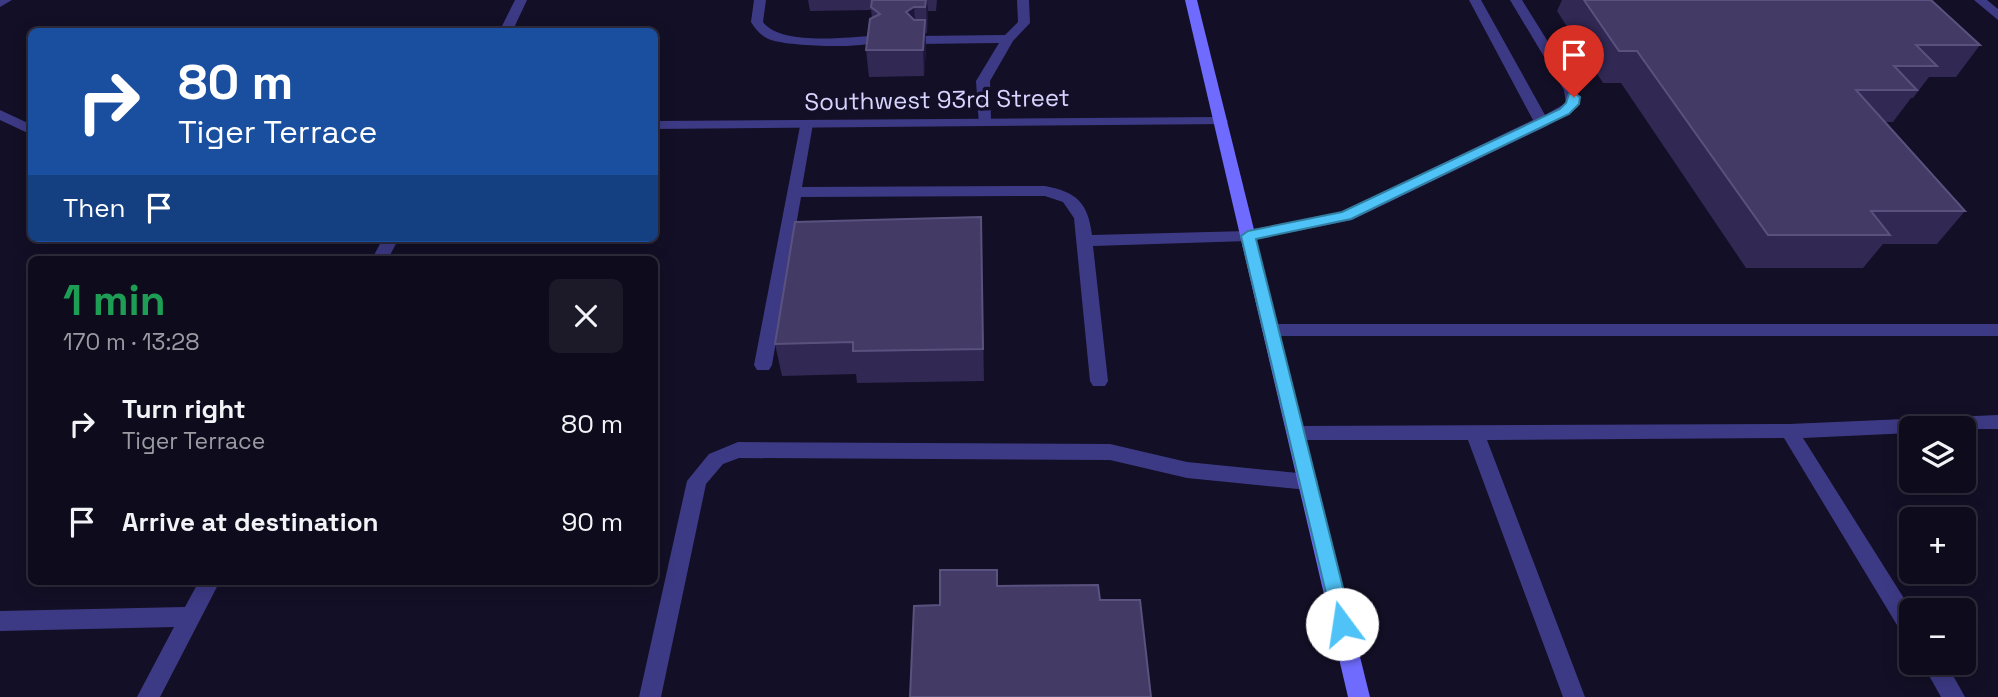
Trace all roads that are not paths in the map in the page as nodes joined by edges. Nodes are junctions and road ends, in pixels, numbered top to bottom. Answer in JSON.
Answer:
{"nodes":[{"id":1,"x":6,"y":0,"type":"edge"},
{"id":2,"x":521,"y":0,"type":"edge"},
{"id":3,"x":760,"y":0,"type":"edge"},
{"id":4,"x":1023,"y":0,"type":"edge"},
{"id":5,"x":1191,"y":0,"type":"edge"},
{"id":6,"x":1475,"y":0,"type":"edge"},
{"id":7,"x":1516,"y":0,"type":"edge"},
{"id":8,"x":1980,"y":0,"type":"edge"},
{"id":9,"x":0,"y":3,"type":"edge"},
{"id":10,"x":1998,"y":16,"type":"edge"},
{"id":11,"x":507,"y":28,"type":"edge"},
{"id":12,"x":1008,"y":39,"type":"junction"},
{"id":13,"x":873,"y":40,"type":"edge"},
{"id":14,"x":917,"y":40,"type":"edge"},
{"id":15,"x":0,"y":114,"type":"edge"},
{"id":16,"x":1221,"y":121,"type":"junction"},
{"id":17,"x":984,"y":122,"type":"junction"},
{"id":18,"x":1542,"y":123,"type":"junction"},
{"id":19,"x":806,"y":124,"type":"junction"},
{"id":20,"x":658,"y":125,"type":"edge"},
{"id":21,"x":28,"y":129,"type":"edge"},
{"id":22,"x":794,"y":192,"type":"junction"},
{"id":23,"x":1248,"y":236,"type":"junction"},
{"id":24,"x":1084,"y":241,"type":"junction"},
{"id":25,"x":1271,"y":330,"type":"junction"},
{"id":26,"x":1998,"y":330,"type":"edge"},
{"id":27,"x":763,"y":365,"type":"dead end"},
{"id":28,"x":1098,"y":381,"type":"dead end"},
{"id":29,"x":1998,"y":422,"type":"edge"},
{"id":30,"x":1789,"y":431,"type":"junction"},
{"id":31,"x":1296,"y":433,"type":"junction"},
{"id":32,"x":1475,"y":433,"type":"junction"},
{"id":33,"x":1308,"y":482,"type":"junction"},
{"id":34,"x":208,"y":585,"type":"edge"},
{"id":35,"x":1899,"y":609,"type":"edge"},
{"id":36,"x":191,"y":617,"type":"junction"},
{"id":37,"x":0,"y":621,"type":"edge"},
{"id":38,"x":1940,"y":675,"type":"edge"},
{"id":39,"x":148,"y":697,"type":"edge"},
{"id":40,"x":650,"y":697,"type":"edge"},
{"id":41,"x":1359,"y":697,"type":"edge"},
{"id":42,"x":1574,"y":697,"type":"edge"},
{"id":43,"x":1954,"y":697,"type":"edge"}],
"edges":[{"from":1,"to":9,"type":"street"},
{"from":2,"to":11,"type":"street"},
{"from":3,"to":13,"type":"street"},
{"from":4,"to":12,"type":"street"},
{"from":5,"to":16,"type":"main road"},
{"from":6,"to":18,"type":"street"},
{"from":7,"to":18,"type":"street"},
{"from":8,"to":10,"type":"street"},
{"from":12,"to":14,"type":"street"},
{"from":12,"to":17,"type":"street"},
{"from":15,"to":21,"type":"street"},
{"from":16,"to":17,"type":"street","name":"Southwest 93rd Street"},
{"from":16,"to":23,"type":"main road"},
{"from":17,"to":19,"type":"street","name":"Southwest 93rd Street"},
{"from":18,"to":23,"type":"street"},
{"from":19,"to":20,"type":"street","name":"Southwest 93rd Street"},
{"from":19,"to":22,"type":"street"},
{"from":22,"to":24,"type":"street"},
{"from":22,"to":27,"type":"street"},
{"from":23,"to":24,"type":"street"},
{"from":23,"to":25,"type":"main road"},
{"from":24,"to":28,"type":"street"},
{"from":25,"to":26,"type":"street"},
{"from":25,"to":31,"type":"main road"},
{"from":29,"to":30,"type":"street"},
{"from":30,"to":32,"type":"street"},
{"from":30,"to":35,"type":"street"},
{"from":31,"to":32,"type":"street"},
{"from":31,"to":33,"type":"main road"},
{"from":32,"to":42,"type":"street"},
{"from":33,"to":40,"type":"street"},
{"from":33,"to":41,"type":"main road"},
{"from":34,"to":36,"type":"street"},
{"from":36,"to":37,"type":"street"},
{"from":36,"to":39,"type":"street"},
{"from":38,"to":43,"type":"street"}]}
